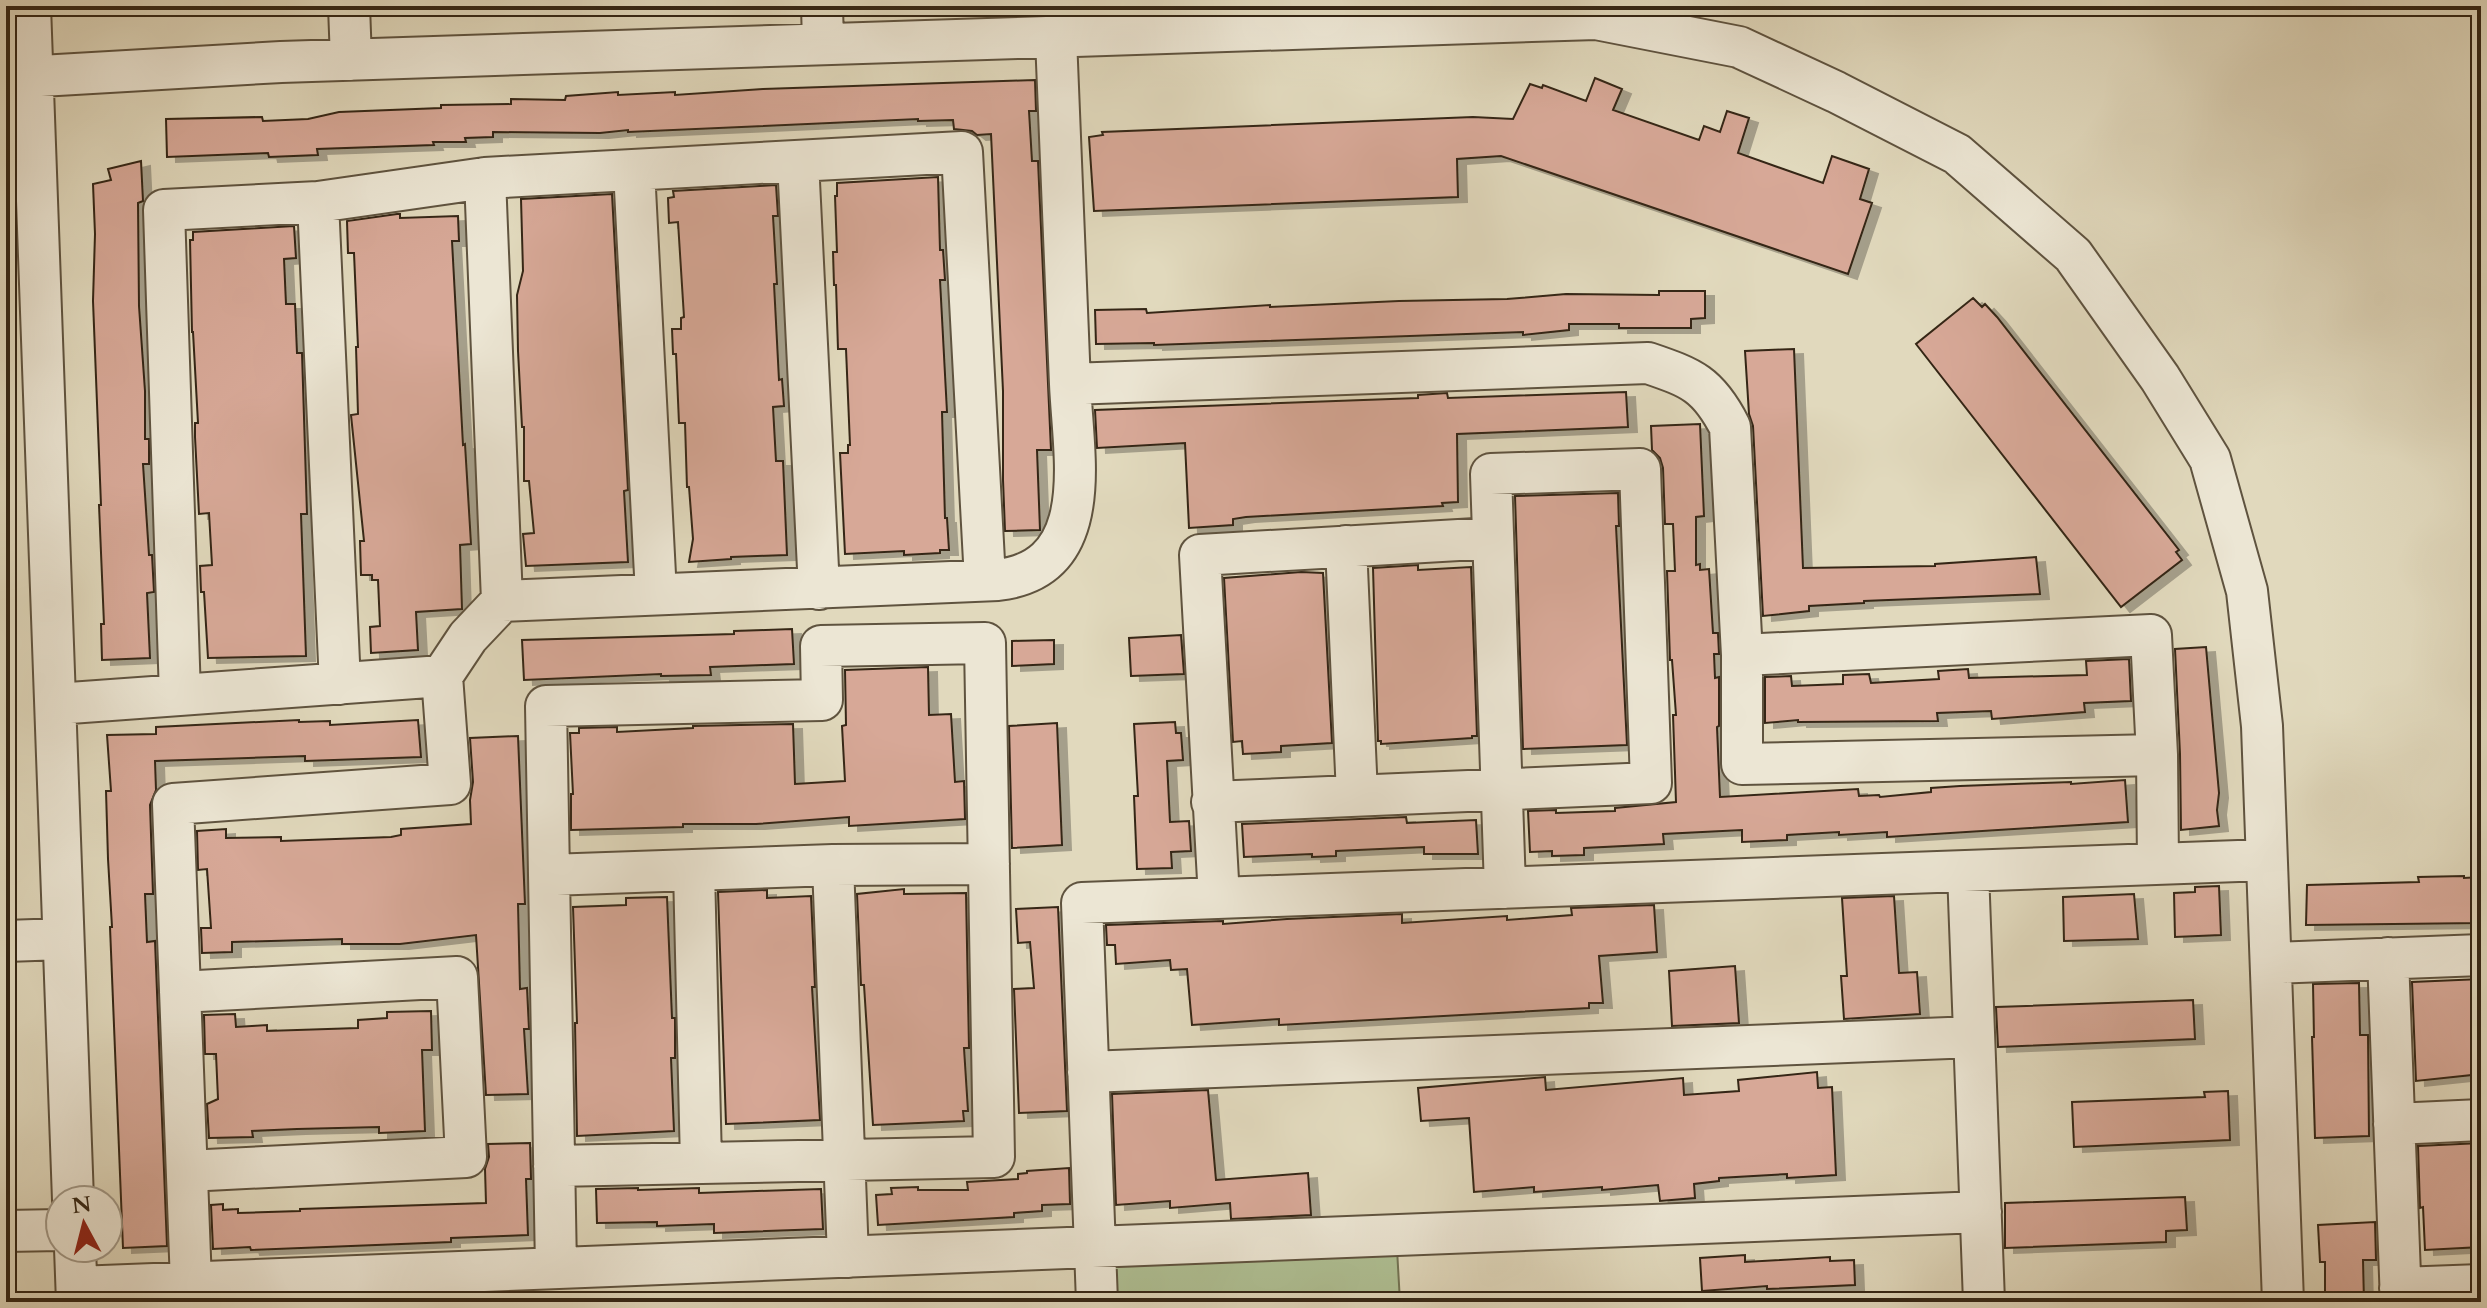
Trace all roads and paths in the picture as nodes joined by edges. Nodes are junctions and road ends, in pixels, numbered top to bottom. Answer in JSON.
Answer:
{"nodes":[{"id":1,"x":30,"y":6,"type":"edge"},
{"id":2,"x":349,"y":6,"type":"edge"},
{"id":3,"x":1408,"y":15,"type":"edge"},
{"id":4,"x":823,"y":25,"type":"edge"},
{"id":5,"x":1056,"y":38,"type":"junction"},
{"id":6,"x":351,"y":60,"type":"junction"},
{"id":7,"x":19,"y":77,"type":"edge"},
{"id":8,"x":798,"y":161,"type":"junction"},
{"id":9,"x":634,"y":170,"type":"junction"},
{"id":10,"x":485,"y":178,"type":"junction"},
{"id":11,"x":318,"y":202,"type":"junction"},
{"id":12,"x":1070,"y":384,"type":"junction"},
{"id":13,"x":1493,"y":538,"type":"junction"},
{"id":14,"x":1346,"y":546,"type":"junction"},
{"id":15,"x":985,"y":580,"type":"junction"},
{"id":16,"x":819,"y":589,"type":"junction"},
{"id":17,"x":656,"y":594,"type":"junction"},
{"id":18,"x":502,"y":601,"type":"junction"},
{"id":19,"x":1742,"y":655,"type":"junction"},
{"id":20,"x":442,"y":676,"type":"junction"},
{"id":21,"x":340,"y":684,"type":"junction"},
{"id":22,"x":180,"y":695,"type":"junction"},
{"id":23,"x":56,"y":704,"type":"junction"},
{"id":24,"x":2157,"y":755,"type":"junction"},
{"id":25,"x":1502,"y":788,"type":"junction"},
{"id":26,"x":1357,"y":795,"type":"junction"},
{"id":27,"x":1212,"y":802,"type":"junction"},
{"id":28,"x":2266,"y":860,"type":"junction"},
{"id":29,"x":989,"y":864,"type":"junction"},
{"id":30,"x":2158,"y":864,"type":"junction"},
{"id":31,"x":833,"y":865,"type":"junction"},
{"id":32,"x":694,"y":870,"type":"junction"},
{"id":33,"x":1968,"y":871,"type":"junction"},
{"id":34,"x":549,"y":875,"type":"junction"},
{"id":35,"x":1505,"y":888,"type":"junction"},
{"id":36,"x":1219,"y":898,"type":"junction"},
{"id":37,"x":63,"y":939,"type":"junction"},
{"id":38,"x":6,"y":941,"type":"edge"},
{"id":39,"x":2481,"y":955,"type":"edge"},
{"id":40,"x":2388,"y":958,"type":"junction"},
{"id":41,"x":2271,"y":963,"type":"junction"},
{"id":42,"x":180,"y":992,"type":"junction"},
{"id":43,"x":1974,"y":1037,"type":"junction"},
{"id":44,"x":1088,"y":1072,"type":"junction"},
{"id":45,"x":2481,"y":1120,"type":"edge"},
{"id":46,"x":2394,"y":1124,"type":"junction"},
{"id":47,"x":844,"y":1160,"type":"junction"},
{"id":48,"x":701,"y":1163,"type":"junction"},
{"id":49,"x":554,"y":1166,"type":"junction"},
{"id":50,"x":187,"y":1171,"type":"junction"},
{"id":51,"x":72,"y":1184,"type":"edge"},
{"id":52,"x":1981,"y":1212,"type":"junction"},
{"id":53,"x":44,"y":1230,"type":"edge"},
{"id":54,"x":6,"y":1231,"type":"edge"},
{"id":55,"x":1095,"y":1247,"type":"junction"},
{"id":56,"x":848,"y":1257,"type":"junction"},
{"id":57,"x":76,"y":1264,"type":"edge"},
{"id":58,"x":556,"y":1268,"type":"junction"},
{"id":59,"x":191,"y":1283,"type":"junction"},
{"id":60,"x":2481,"y":1285,"type":"edge"},
{"id":61,"x":77,"y":1295,"type":"edge"},
{"id":62,"x":2400,"y":1295,"type":"edge"},
{"id":63,"x":1097,"y":1302,"type":"edge"},
{"id":64,"x":1984,"y":1302,"type":"edge"},
{"id":65,"x":2283,"y":1302,"type":"edge"}],
"edges":[{"from":1,"to":7,"type":"street"},
{"from":2,"to":6,"type":"street"},
{"from":3,"to":5,"type":"street"},
{"from":3,"to":28,"type":"street"},
{"from":4,"to":5,"type":"street"},
{"from":4,"to":6,"type":"street"},
{"from":5,"to":12,"type":"street"},
{"from":6,"to":7,"type":"street"},
{"from":7,"to":23,"type":"street"},
{"from":8,"to":9,"type":"street"},
{"from":8,"to":15,"type":"street"},
{"from":8,"to":16,"type":"street"},
{"from":9,"to":10,"type":"street"},
{"from":9,"to":17,"type":"street"},
{"from":10,"to":11,"type":"street"},
{"from":10,"to":18,"type":"street"},
{"from":11,"to":21,"type":"street"},
{"from":11,"to":22,"type":"street"},
{"from":12,"to":15,"type":"street"},
{"from":12,"to":19,"type":"street"},
{"from":13,"to":14,"type":"street"},
{"from":13,"to":25,"type":"street"},
{"from":13,"to":25,"type":"street"},
{"from":14,"to":26,"type":"street"},
{"from":14,"to":27,"type":"street"},
{"from":15,"to":16,"type":"street"},
{"from":16,"to":17,"type":"street"},
{"from":17,"to":18,"type":"street"},
{"from":18,"to":20,"type":"street"},
{"from":19,"to":24,"type":"street"},
{"from":19,"to":24,"type":"street"},
{"from":20,"to":21,"type":"street"},
{"from":20,"to":42,"type":"street"},
{"from":21,"to":22,"type":"street"},
{"from":22,"to":23,"type":"street"},
{"from":23,"to":37,"type":"street"},
{"from":24,"to":30,"type":"street"},
{"from":25,"to":26,"type":"street"},
{"from":25,"to":35,"type":"street"},
{"from":26,"to":27,"type":"street"},
{"from":27,"to":36,"type":"street"},
{"from":28,"to":30,"type":"street"},
{"from":28,"to":41,"type":"street"},
{"from":29,"to":31,"type":"street"},
{"from":29,"to":34,"type":"street"},
{"from":29,"to":47,"type":"street"},
{"from":30,"to":33,"type":"street"},
{"from":31,"to":32,"type":"street"},
{"from":31,"to":47,"type":"street"},
{"from":32,"to":34,"type":"street"},
{"from":32,"to":48,"type":"street"},
{"from":33,"to":35,"type":"street"},
{"from":33,"to":43,"type":"street"},
{"from":34,"to":49,"type":"street"},
{"from":35,"to":36,"type":"street"},
{"from":36,"to":44,"type":"street"},
{"from":37,"to":38,"type":"street"},
{"from":37,"to":51,"type":"street"},
{"from":39,"to":40,"type":"street"},
{"from":40,"to":41,"type":"street"},
{"from":40,"to":46,"type":"street"},
{"from":41,"to":65,"type":"street"},
{"from":42,"to":50,"type":"street"},
{"from":42,"to":50,"type":"street"},
{"from":43,"to":44,"type":"street"},
{"from":43,"to":52,"type":"street"},
{"from":44,"to":55,"type":"street"},
{"from":45,"to":46,"type":"street"},
{"from":46,"to":62,"type":"street"},
{"from":47,"to":48,"type":"street"},
{"from":47,"to":56,"type":"street"},
{"from":48,"to":49,"type":"street"},
{"from":49,"to":58,"type":"street"},
{"from":50,"to":59,"type":"street"},
{"from":52,"to":55,"type":"street"},
{"from":52,"to":64,"type":"street"},
{"from":53,"to":54,"type":"street"},
{"from":55,"to":56,"type":"street"},
{"from":55,"to":63,"type":"street"},
{"from":56,"to":58,"type":"street"},
{"from":57,"to":61,"type":"street"},
{"from":58,"to":59,"type":"street"},
{"from":59,"to":61,"type":"street"},
{"from":60,"to":62,"type":"street"}]}
